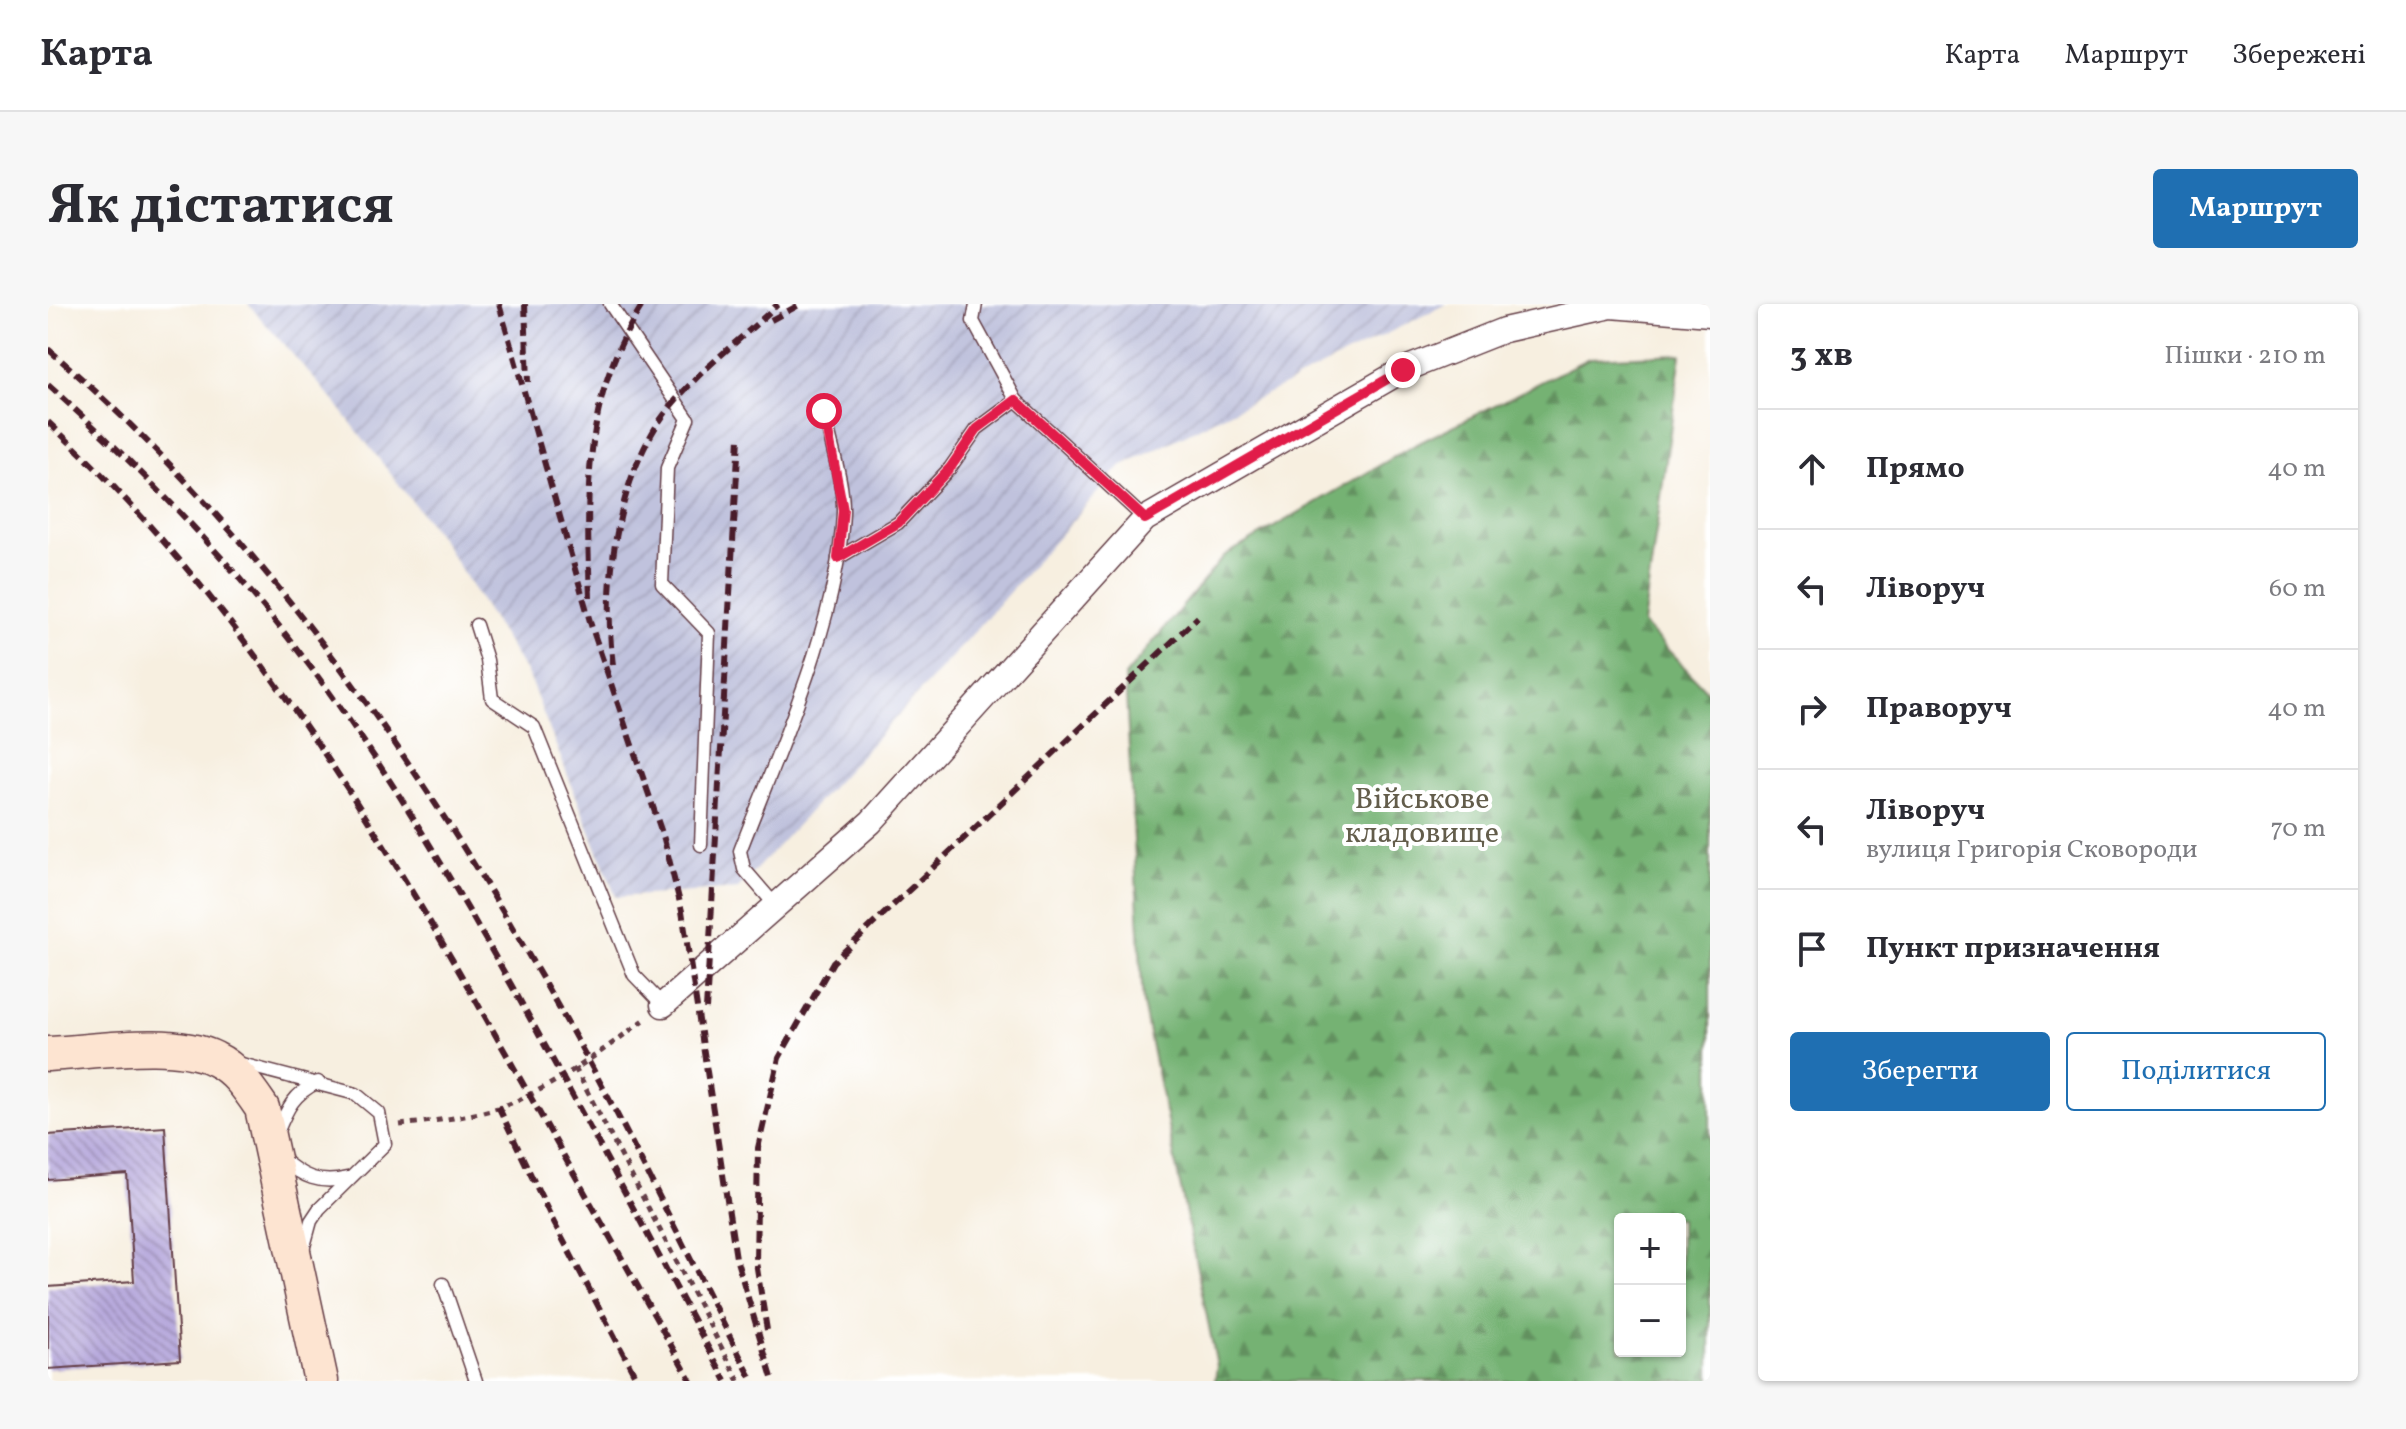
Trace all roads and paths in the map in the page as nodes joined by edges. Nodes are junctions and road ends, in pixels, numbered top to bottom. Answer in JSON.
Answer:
{"nodes":[{"id":1,"x":610,"y":304,"type":"edge"},
{"id":2,"x":976,"y":304,"type":"edge"},
{"id":3,"x":1710,"y":314,"type":"edge"},
{"id":4,"x":1016,"y":400,"type":"junction"},
{"id":5,"x":824,"y":411,"type":"dead end"},
{"id":6,"x":1145,"y":519,"type":"junction"},
{"id":7,"x":838,"y":558,"type":"junction"},
{"id":8,"x":476,"y":625,"type":"dead end"},
{"id":9,"x":701,"y":845,"type":"dead end"},
{"id":10,"x":776,"y":906,"type":"junction"},
{"id":11,"x":663,"y":1005,"type":"junction"},
{"id":12,"x":48,"y":1054,"type":"edge"},
{"id":13,"x":214,"y":1058,"type":"junction"},
{"id":14,"x":575,"y":1068,"type":"junction"},
{"id":15,"x":318,"y":1082,"type":"junction"},
{"id":16,"x":384,"y":1127,"type":"junction"},
{"id":17,"x":270,"y":1147,"type":"junction"},
{"id":18,"x":349,"y":1177,"type":"junction"},
{"id":19,"x":443,"y":1284,"type":"dead end"},
{"id":20,"x":301,"y":1293,"type":"junction"},
{"id":21,"x":321,"y":1381,"type":"edge"},
{"id":22,"x":476,"y":1381,"type":"edge"},
{"id":23,"x":739,"y":1381,"type":"edge"}],
"edges":[{"from":1,"to":9,"type":"lane"},
{"from":2,"to":4,"type":"lane"},
{"from":3,"to":6,"type":"street"},
{"from":4,"to":6,"type":"lane"},
{"from":4,"to":7,"type":"lane"},
{"from":5,"to":7,"type":"lane"},
{"from":6,"to":10,"type":"street"},
{"from":7,"to":10,"type":"lane"},
{"from":8,"to":11,"type":"lane"},
{"from":10,"to":11,"type":"street"},
{"from":11,"to":14,"type":"path"},
{"from":12,"to":13,"type":"main road"},
{"from":13,"to":15,"type":"lane"},
{"from":13,"to":17,"type":"main road"},
{"from":14,"to":16,"type":"path"},
{"from":14,"to":23,"type":"path"},
{"from":15,"to":16,"type":"lane"},
{"from":15,"to":17,"type":"lane"},
{"from":16,"to":18,"type":"lane"},
{"from":17,"to":18,"type":"lane"},
{"from":17,"to":20,"type":"main road"},
{"from":18,"to":20,"type":"lane"},
{"from":19,"to":22,"type":"lane"},
{"from":20,"to":21,"type":"main road"}]}
